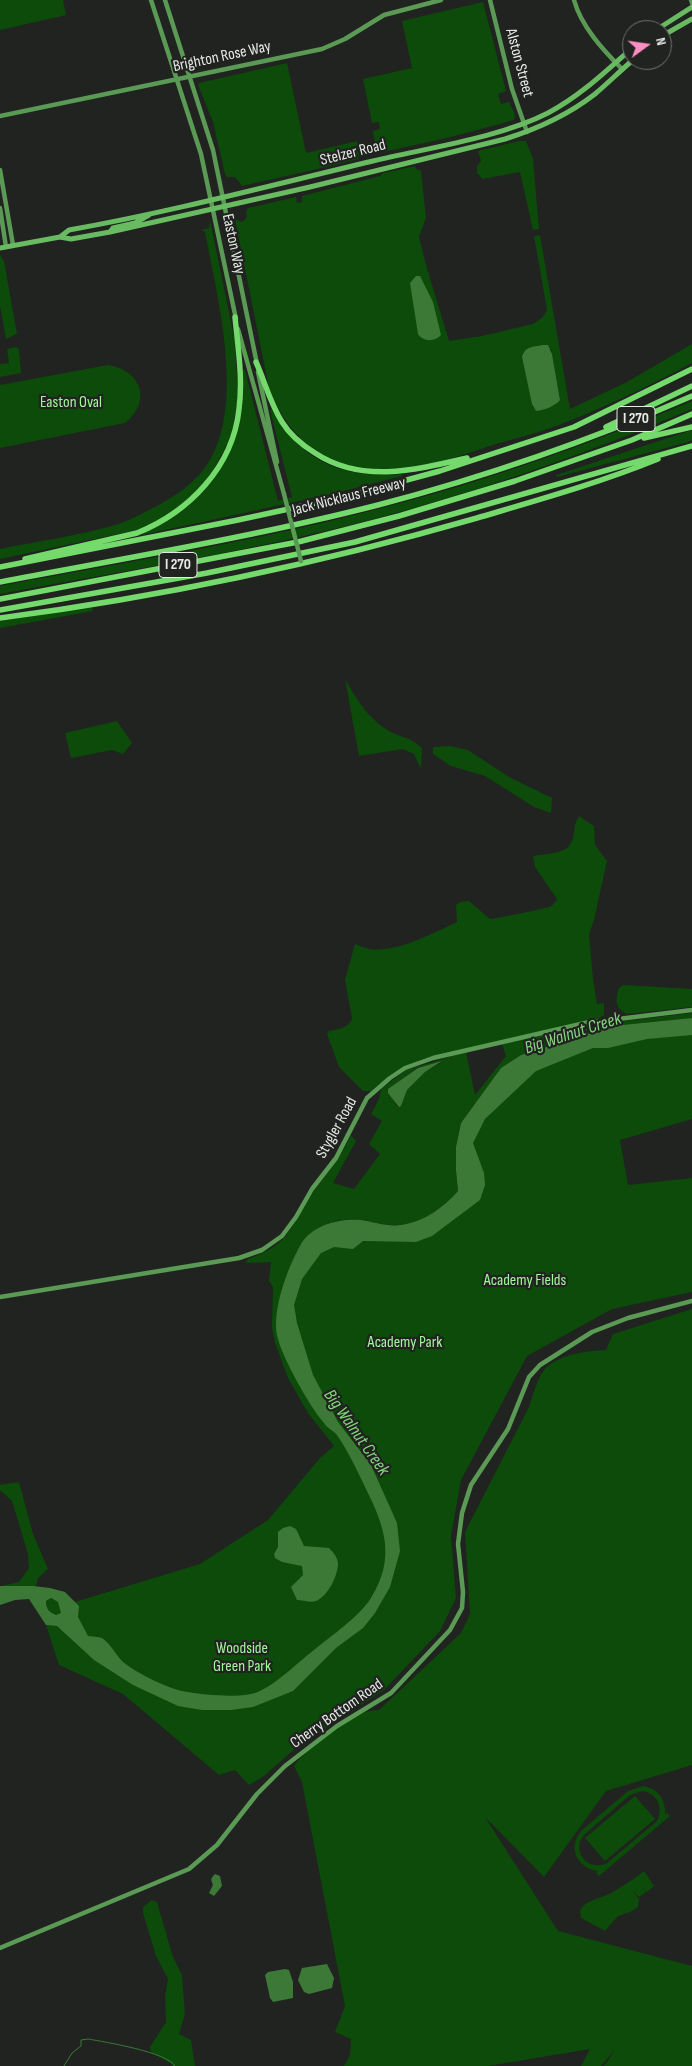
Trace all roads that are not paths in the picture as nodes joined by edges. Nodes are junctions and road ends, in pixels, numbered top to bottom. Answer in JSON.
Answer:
{"nodes":[{"id":1,"x":152,"y":0,"type":"edge"},
{"id":2,"x":165,"y":0,"type":"edge"},
{"id":3,"x":441,"y":0,"type":"edge"},
{"id":4,"x":490,"y":0,"type":"edge"},
{"id":5,"x":574,"y":0,"type":"edge"},
{"id":6,"x":692,"y":8,"type":"edge"},
{"id":7,"x":692,"y":18,"type":"edge"},
{"id":8,"x":672,"y":20,"type":"edge"},
{"id":9,"x":672,"y":30,"type":"edge"},
{"id":10,"x":622,"y":57,"type":"edge"},
{"id":11,"x":615,"y":63,"type":"junction"},
{"id":12,"x":622,"y":70,"type":"joint"},
{"id":13,"x":189,"y":77,"type":"junction"},
{"id":14,"x":177,"y":79,"type":"junction"},
{"id":15,"x":0,"y":116,"type":"edge"},
{"id":16,"x":523,"y":123,"type":"junction"},
{"id":17,"x":527,"y":132,"type":"junction"},
{"id":18,"x":0,"y":170,"type":"edge"},
{"id":19,"x":223,"y":196,"type":"junction"},
{"id":20,"x":211,"y":199,"type":"junction"},
{"id":21,"x":225,"y":207,"type":"junction"},
{"id":22,"x":0,"y":208,"type":"edge"},
{"id":23,"x":213,"y":209,"type":"junction"},
{"id":24,"x":152,"y":213,"type":"junction"},
{"id":25,"x":110,"y":232,"type":"junction"},
{"id":26,"x":60,"y":237,"type":"junction"},
{"id":27,"x":13,"y":246,"type":"junction"},
{"id":28,"x":6,"y":247,"type":"junction"},
{"id":29,"x":0,"y":248,"type":"edge"},
{"id":30,"x":236,"y":318,"type":"junction"},
{"id":31,"x":256,"y":362,"type":"junction"},
{"id":32,"x":692,"y":369,"type":"edge"},
{"id":33,"x":692,"y":386,"type":"edge"},
{"id":34,"x":692,"y":396,"type":"edge"},
{"id":35,"x":692,"y":414,"type":"edge"},
{"id":36,"x":692,"y":427,"type":"edge"},
{"id":37,"x":580,"y":440,"type":"junction"},
{"id":38,"x":632,"y":440,"type":"junction"},
{"id":39,"x":692,"y":446,"type":"edge"},
{"id":40,"x":683,"y":449,"type":"junction"},
{"id":41,"x":503,"y":450,"type":"junction"},
{"id":42,"x":284,"y":494,"type":"junction"},
{"id":43,"x":301,"y":563,"type":"junction"},
{"id":44,"x":0,"y":566,"type":"edge"},
{"id":45,"x":0,"y":582,"type":"edge"},
{"id":46,"x":0,"y":599,"type":"edge"},
{"id":47,"x":0,"y":610,"type":"edge"},
{"id":48,"x":0,"y":618,"type":"edge"},
{"id":49,"x":692,"y":1010,"type":"edge"},
{"id":50,"x":0,"y":1297,"type":"edge"},
{"id":51,"x":692,"y":1301,"type":"edge"},
{"id":52,"x":0,"y":1948,"type":"edge"}],
"edges":[{"from":1,"to":14,"type":"main road","name":"Easton Way"},
{"from":2,"to":13,"type":"main road","name":"Easton Way"},
{"from":3,"to":13,"type":"main road","name":"Brighton Rose Way"},
{"from":4,"to":16,"type":"main road","name":"Alston Street"},
{"from":5,"to":11,"type":"main road"},
{"from":6,"to":8,"type":"main road"},
{"from":7,"to":9,"type":"main road"},
{"from":10,"to":11,"type":"main road","name":"Stelzer Road"},
{"from":11,"to":12,"type":"main road"},
{"from":11,"to":16,"type":"main road","name":"Stelzer Road"},
{"from":12,"to":17,"type":"main road","name":"Stelzer Road"},
{"from":13,"to":14,"type":"main road","name":"Brighton Rose Way"},
{"from":13,"to":19,"type":"main road","name":"Easton Way"},
{"from":14,"to":15,"type":"main road","name":"Brighton Rose Way"},
{"from":14,"to":20,"type":"main road","name":"Easton Way"},
{"from":16,"to":17,"type":"main road","name":"Alston Street"},
{"from":16,"to":19,"type":"main road","name":"Stelzer Road"},
{"from":17,"to":21,"type":"main road","name":"Stelzer Road"},
{"from":18,"to":27,"type":"main road"},
{"from":19,"to":20,"type":"main road","name":"Stelzer Road"},
{"from":19,"to":21,"type":"main road","name":"Easton Way"},
{"from":20,"to":23,"type":"main road","name":"Easton Way"},
{"from":20,"to":24,"type":"main road","name":"Stelzer Road"},
{"from":21,"to":23,"type":"main road","name":"Stelzer Road"},
{"from":21,"to":31,"type":"main road","name":"Easton Way"},
{"from":22,"to":28,"type":"main road"},
{"from":23,"to":25,"type":"main road","name":"Stelzer Road"},
{"from":23,"to":30,"type":"main road","name":"Easton Way"},
{"from":24,"to":25,"type":"main road"},
{"from":24,"to":26,"type":"main road","name":"Stelzer Road"},
{"from":25,"to":26,"type":"main road","name":"Stelzer Road"},
{"from":26,"to":27,"type":"main road","name":"Stelzer Road"},
{"from":27,"to":28,"type":"main road","name":"Stelzer Road"},
{"from":28,"to":29,"type":"main road","name":"Stelzer Road"},
{"from":30,"to":42,"type":"main road","name":"Easton Way"},
{"from":30,"to":44,"type":"highway"},
{"from":31,"to":41,"type":"highway"},
{"from":31,"to":42,"type":"main road","name":"Easton Way"},
{"from":32,"to":41,"type":"highway"},
{"from":33,"to":37,"type":"highway"},
{"from":34,"to":37,"type":"highway","name":"Jack Nicklaus Freeway","number":"I 270"},
{"from":35,"to":38,"type":"highway","name":"Jack Nicklaus Freeway","number":"I 270"},
{"from":36,"to":38,"type":"highway"},
{"from":37,"to":45,"type":"highway","name":"Jack Nicklaus Freeway","number":"I 270"},
{"from":38,"to":46,"type":"highway","name":"Jack Nicklaus Freeway","number":"I 270"},
{"from":39,"to":40,"type":"highway"},
{"from":40,"to":43,"type":"highway"},
{"from":40,"to":47,"type":"highway"},
{"from":41,"to":44,"type":"highway"},
{"from":42,"to":43,"type":"main road","name":"Easton Way","bridge":true},
{"from":43,"to":48,"type":"highway"},
{"from":49,"to":50,"type":"main road","name":"Stygler Road"},
{"from":51,"to":52,"type":"main road","name":"Cherry Bottom Road"}]}
